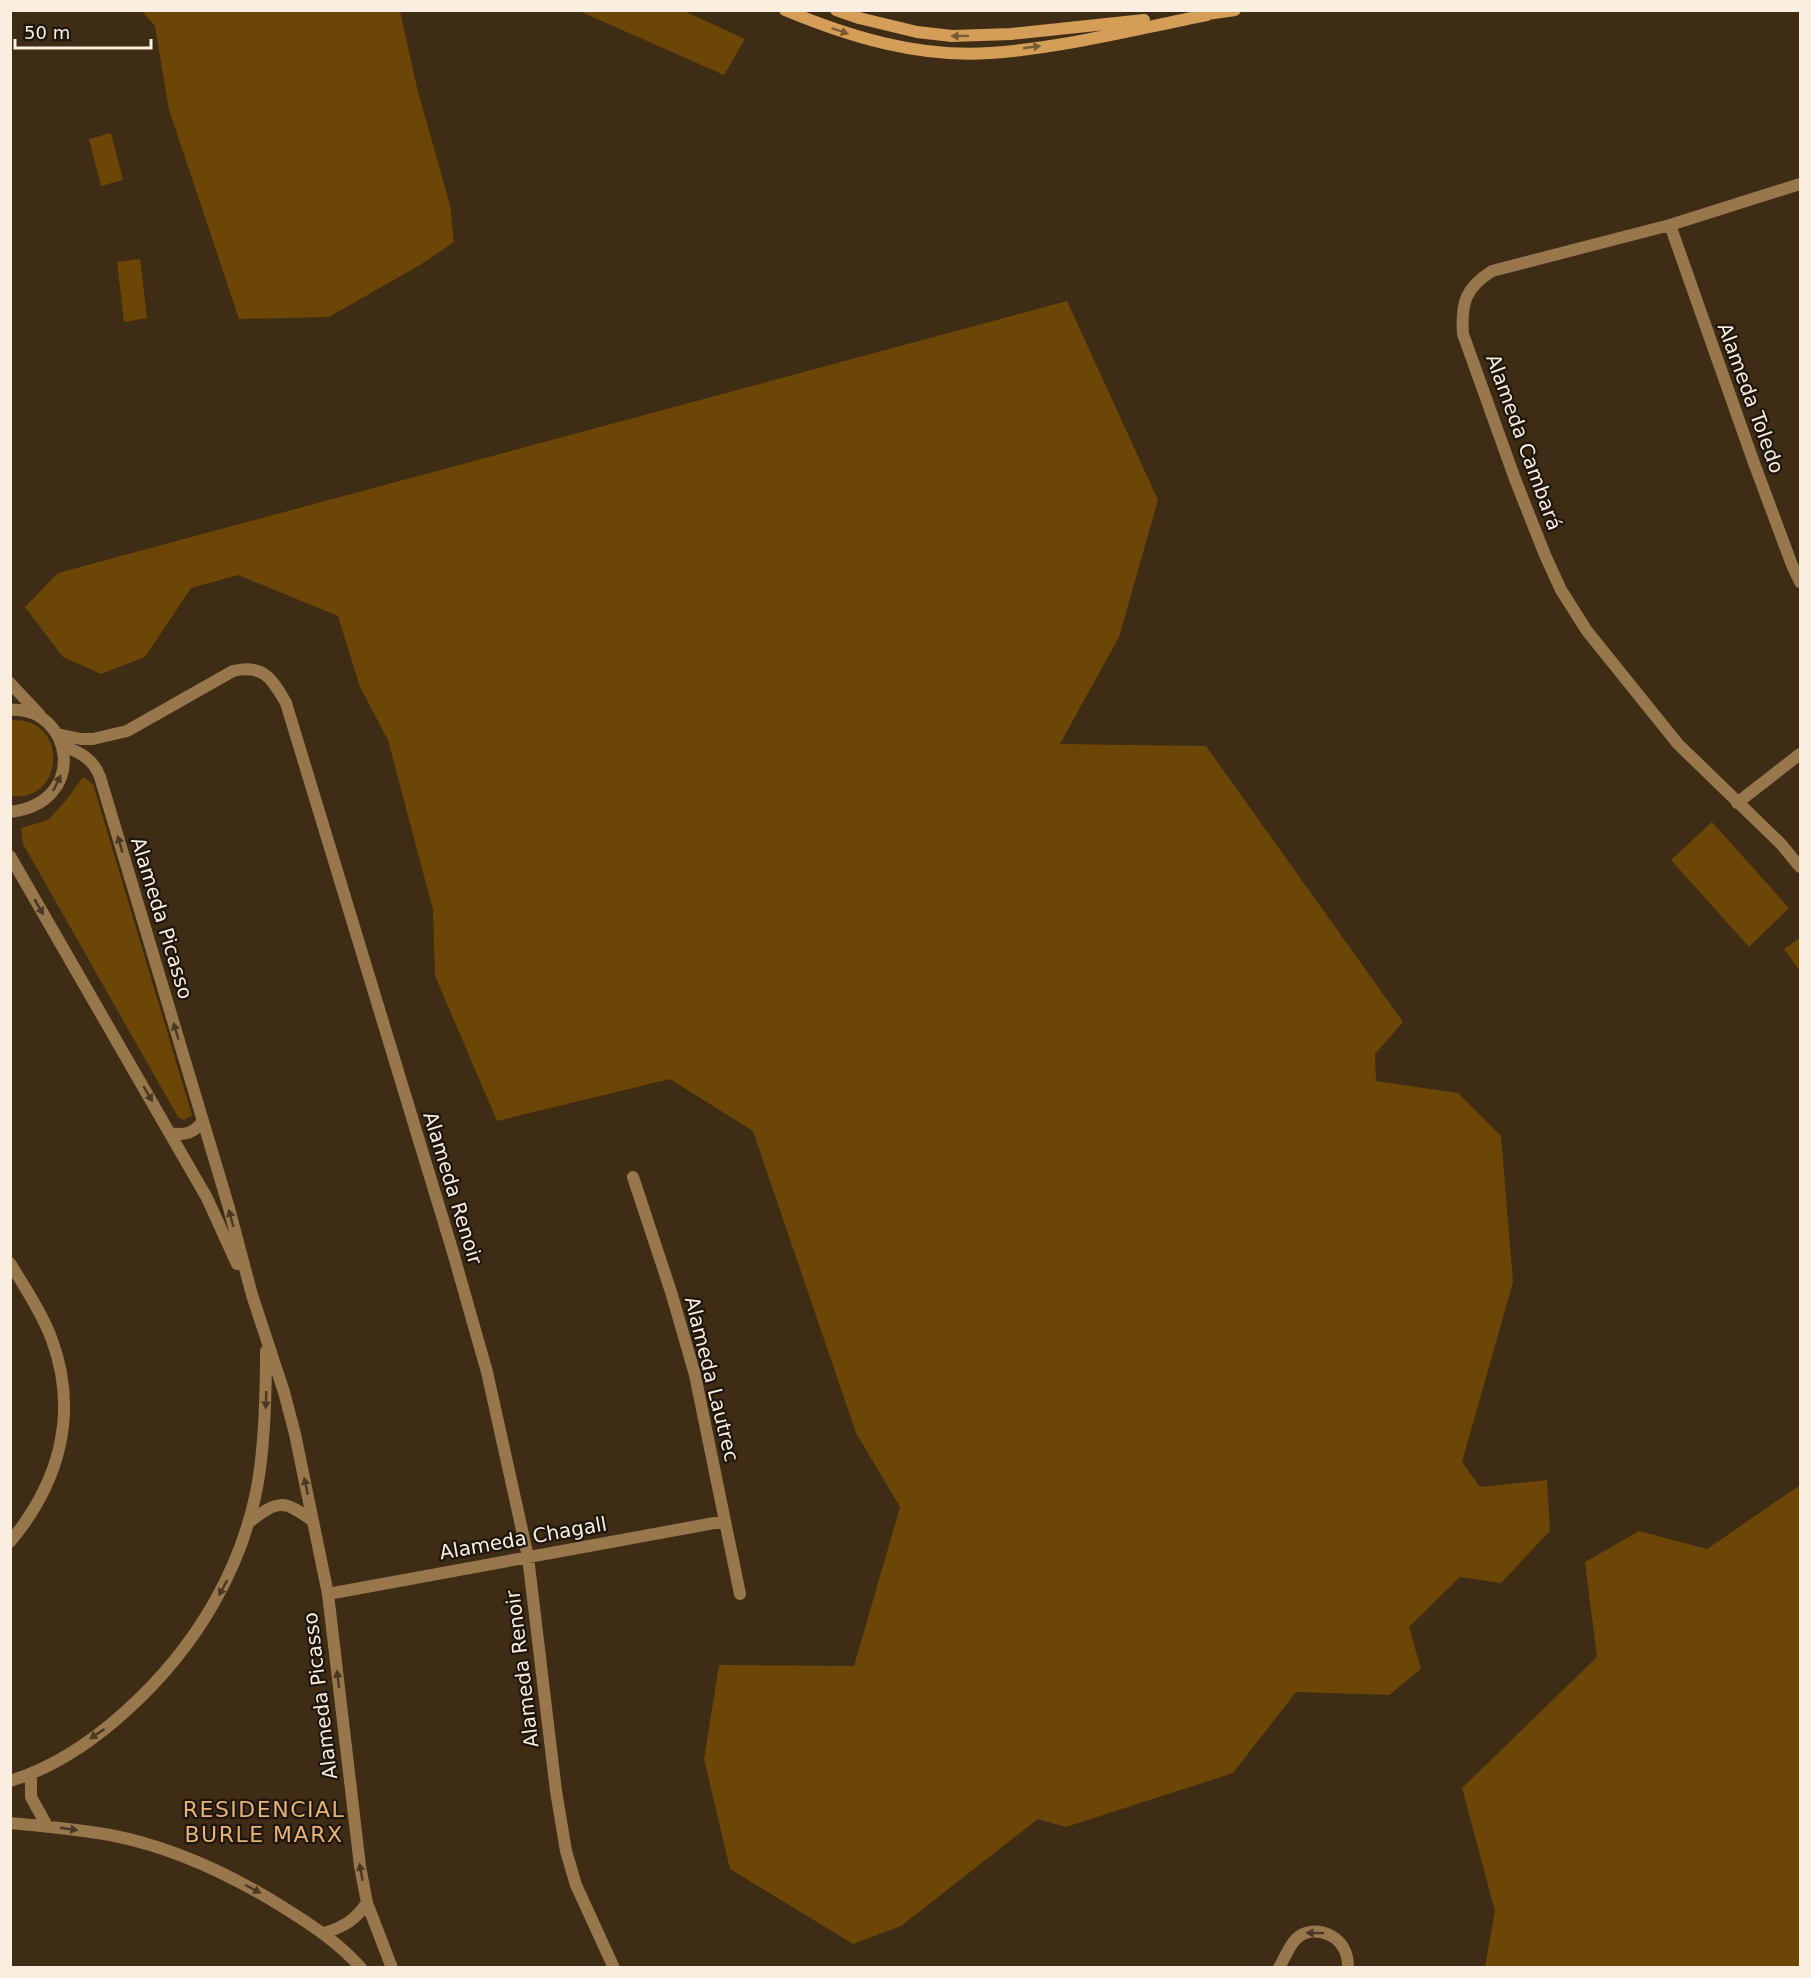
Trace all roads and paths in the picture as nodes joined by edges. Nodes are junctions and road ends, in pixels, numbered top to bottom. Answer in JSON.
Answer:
{"nodes":[{"id":1,"x":785,"y":10,"type":"edge"},
{"id":2,"x":836,"y":10,"type":"edge"},
{"id":3,"x":1235,"y":10,"type":"edge"},
{"id":4,"x":1207,"y":15,"type":"junction"},
{"id":5,"x":1800,"y":184,"type":"edge"},
{"id":6,"x":1670,"y":225,"type":"junction"},
{"id":7,"x":1800,"y":582,"type":"edge"},
{"id":8,"x":10,"y":683,"type":"edge"},
{"id":9,"x":10,"y":710,"type":"edge"},
{"id":10,"x":45,"y":721,"type":"junction"},
{"id":11,"x":59,"y":740,"type":"junction"},
{"id":12,"x":1800,"y":754,"type":"edge"},
{"id":13,"x":1737,"y":803,"type":"junction"},
{"id":14,"x":10,"y":812,"type":"edge"},
{"id":15,"x":10,"y":856,"type":"edge"},
{"id":16,"x":1800,"y":867,"type":"edge"},
{"id":17,"x":203,"y":1121,"type":"junction"},
{"id":18,"x":170,"y":1133,"type":"junction"},
{"id":19,"x":633,"y":1177,"type":"dead end"},
{"id":20,"x":10,"y":1263,"type":"edge"},
{"id":21,"x":252,"y":1295,"type":"junction"},
{"id":22,"x":266,"y":1341,"type":"junction"},
{"id":23,"x":313,"y":1521,"type":"junction"},
{"id":24,"x":724,"y":1521,"type":"junction"},
{"id":25,"x":248,"y":1523,"type":"junction"},
{"id":26,"x":10,"y":1542,"type":"edge"},
{"id":27,"x":528,"y":1557,"type":"junction"},
{"id":28,"x":328,"y":1594,"type":"junction"},
{"id":29,"x":740,"y":1594,"type":"dead end"},
{"id":30,"x":31,"y":1775,"type":"junction"},
{"id":31,"x":10,"y":1781,"type":"edge"},
{"id":32,"x":10,"y":1823,"type":"edge"},
{"id":33,"x":47,"y":1826,"type":"junction"},
{"id":34,"x":367,"y":1903,"type":"junction"},
{"id":35,"x":324,"y":1932,"type":"junction"},
{"id":36,"x":605,"y":1946,"type":"junction"},
{"id":37,"x":361,"y":1968,"type":"edge"},
{"id":38,"x":392,"y":1968,"type":"edge"},
{"id":39,"x":614,"y":1968,"type":"edge"},
{"id":40,"x":621,"y":1968,"type":"edge"},
{"id":41,"x":1279,"y":1968,"type":"edge"},
{"id":42,"x":1348,"y":1968,"type":"edge"}],
"edges":[{"from":1,"to":4,"type":"main road","one_way":true},
{"from":4,"to":2,"type":"main road","one_way":true},
{"from":3,"to":4,"type":"main road"},
{"from":5,"to":6,"type":"street","name":"Alameda Cambará"},
{"from":6,"to":7,"type":"street","name":"Alameda Toledo"},
{"from":6,"to":13,"type":"street","name":"Alameda Cambará"},
{"from":8,"to":10,"type":"street","name":"Alameda Picasso"},
{"from":9,"to":10,"type":"street","name":"Alameda Picasso"},
{"from":10,"to":11,"type":"street","name":"Alameda Picasso"},
{"from":14,"to":11,"type":"street","one_way":true},
{"from":17,"to":11,"type":"street","name":"Alameda Picasso","one_way":true},
{"from":11,"to":27,"type":"street","name":"Alameda Renoir"},
{"from":12,"to":13,"type":"street"},
{"from":13,"to":16,"type":"street","name":"Alameda Cambará"},
{"from":15,"to":18,"type":"street","name":"Alameda Picasso","one_way":true},
{"from":17,"to":18,"type":"street"},
{"from":21,"to":17,"type":"street","name":"Alameda Picasso","one_way":true},
{"from":18,"to":21,"type":"street","name":"Alameda Picasso"},
{"from":19,"to":24,"type":"street","name":"Alameda Lautrec"},
{"from":20,"to":26,"type":"street"},
{"from":21,"to":22,"type":"street","name":"Alameda Picasso"},
{"from":23,"to":22,"type":"street","name":"Alameda Picasso","one_way":true},
{"from":22,"to":25,"type":"street","name":"Alameda Picasso","one_way":true},
{"from":23,"to":25,"type":"street"},
{"from":23,"to":28,"type":"street","name":"Alameda Picasso"},
{"from":24,"to":27,"type":"street","name":"Alameda Chagall"},
{"from":24,"to":29,"type":"street","name":"Alameda Lautrec"},
{"from":25,"to":30,"type":"street","name":"Alameda Picasso","one_way":true},
{"from":27,"to":28,"type":"street","name":"Alameda Chagall"},
{"from":27,"to":36,"type":"street","name":"Alameda Renoir"},
{"from":34,"to":28,"type":"street","name":"Alameda Picasso","one_way":true},
{"from":30,"to":31,"type":"street","name":"Alameda Picasso"},
{"from":30,"to":33,"type":"street"},
{"from":32,"to":33,"type":"street"},
{"from":33,"to":35,"type":"street","one_way":true},
{"from":34,"to":35,"type":"street"},
{"from":34,"to":38,"type":"street","name":"Alameda Picasso"},
{"from":35,"to":37,"type":"street"},
{"from":36,"to":39,"type":"street"},
{"from":36,"to":40,"type":"street"},
{"from":42,"to":41,"type":"street","one_way":true}]}
